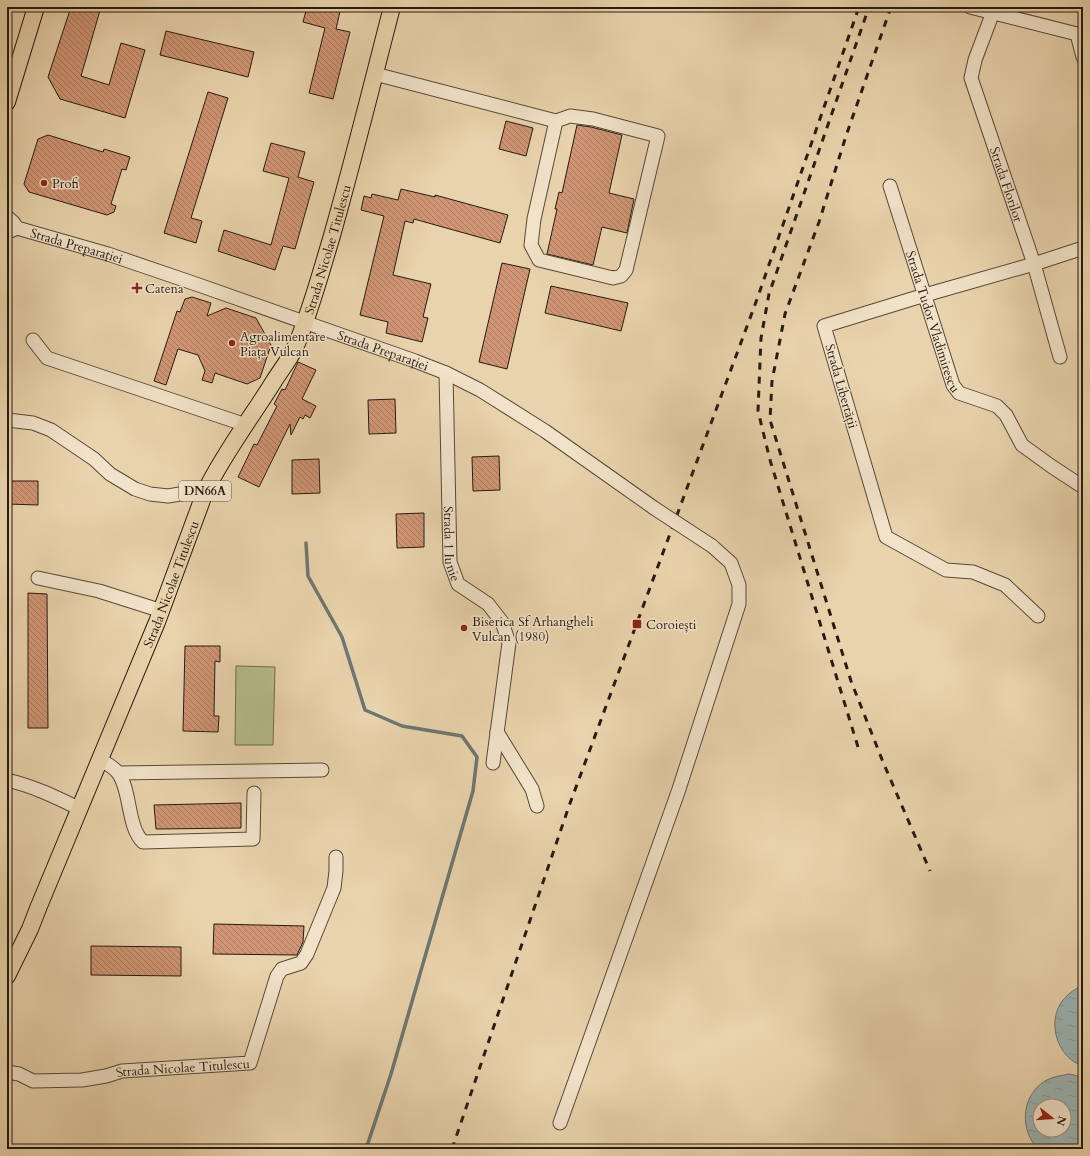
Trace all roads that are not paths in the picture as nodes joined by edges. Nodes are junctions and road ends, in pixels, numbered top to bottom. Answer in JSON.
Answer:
{"nodes":[{"id":1,"x":36,"y":7,"type":"edge"},
{"id":2,"x":392,"y":7,"type":"edge"},
{"id":3,"x":970,"y":7,"type":"edge"},
{"id":4,"x":992,"y":12,"type":"junction"},
{"id":5,"x":1083,"y":57,"type":"edge"},
{"id":6,"x":374,"y":74,"type":"junction"},
{"id":7,"x":7,"y":102,"type":"edge"},
{"id":8,"x":556,"y":121,"type":"junction"},
{"id":9,"x":890,"y":186,"type":"dead end"},
{"id":10,"x":7,"y":217,"type":"edge"},
{"id":11,"x":12,"y":229,"type":"edge"},
{"id":12,"x":1083,"y":248,"type":"edge"},
{"id":13,"x":1034,"y":264,"type":"junction"},
{"id":14,"x":925,"y":295,"type":"junction"},
{"id":15,"x":304,"y":323,"type":"junction"},
{"id":16,"x":33,"y":340,"type":"dead end"},
{"id":17,"x":1060,"y":357,"type":"dead end"},
{"id":18,"x":446,"y":373,"type":"junction"},
{"id":19,"x":7,"y":420,"type":"edge"},
{"id":20,"x":246,"y":425,"type":"junction"},
{"id":21,"x":1083,"y":487,"type":"edge"},
{"id":22,"x":205,"y":492,"type":"junction"},
{"id":23,"x":38,"y":578,"type":"dead end"},
{"id":24,"x":162,"y":611,"type":"junction"},
{"id":25,"x":1038,"y":616,"type":"dead end"},
{"id":26,"x":497,"y":732,"type":"junction"},
{"id":27,"x":101,"y":760,"type":"junction"},
{"id":28,"x":493,"y":763,"type":"dead end"},
{"id":29,"x":322,"y":770,"type":"dead end"},
{"id":30,"x":119,"y":773,"type":"junction"},
{"id":31,"x":7,"y":780,"type":"edge"},
{"id":32,"x":254,"y":793,"type":"dead end"},
{"id":33,"x":537,"y":806,"type":"dead end"},
{"id":34,"x":80,"y":809,"type":"junction"},
{"id":35,"x":336,"y":857,"type":"dead end"},
{"id":36,"x":7,"y":976,"type":"edge"},
{"id":37,"x":7,"y":1072,"type":"edge"},
{"id":38,"x":560,"y":1123,"type":"dead end"}],
"edges":[{"from":1,"to":7,"type":"main road"},
{"from":2,"to":6,"type":"main road","name":"Strada Nicolae Titulescu","number":"DN66A"},
{"from":3,"to":4,"type":"street"},
{"from":4,"to":5,"type":"street"},
{"from":4,"to":13,"type":"street","name":"Strada Florilor"},
{"from":6,"to":8,"type":"street"},
{"from":6,"to":15,"type":"main road","name":"Strada Nicolae Titulescu","number":"DN66A"},
{"from":8,"to":8,"type":"street"},
{"from":9,"to":14,"type":"street","name":"Strada Tudor Vladimirescu"},
{"from":10,"to":11,"type":"street","name":"Strada Preparației"},
{"from":11,"to":15,"type":"street","name":"Strada Preparației"},
{"from":12,"to":13,"type":"street","name":"Strada Libertății"},
{"from":13,"to":14,"type":"street","name":"Strada Libertății"},
{"from":13,"to":17,"type":"street","name":"Strada Florilor"},
{"from":14,"to":21,"type":"street","name":"Strada Tudor Vladimirescu"},
{"from":14,"to":25,"type":"street","name":"Strada Libertății"},
{"from":15,"to":18,"type":"street","name":"Strada Preparației"},
{"from":15,"to":20,"type":"main road","name":"Strada Nicolae Titulescu","number":"DN66A"},
{"from":16,"to":20,"type":"street"},
{"from":18,"to":26,"type":"street","name":"Strada 1 Iunie"},
{"from":18,"to":38,"type":"street","name":"Strada Preparației","bridge":true},
{"from":19,"to":22,"type":"street"},
{"from":20,"to":22,"type":"main road","name":"Strada Nicolae Titulescu","number":"DN66A"},
{"from":22,"to":24,"type":"main road","name":"Strada Nicolae Titulescu","number":"DN66A"},
{"from":23,"to":24,"type":"street"},
{"from":24,"to":27,"type":"main road","name":"Strada Nicolae Titulescu","number":"DN66A"},
{"from":26,"to":28,"type":"street","name":"Strada 1 Iunie"},
{"from":26,"to":33,"type":"street"},
{"from":27,"to":30,"type":"street"},
{"from":27,"to":34,"type":"main road","name":"Strada Nicolae Titulescu","number":"DN66A"},
{"from":29,"to":30,"type":"street"},
{"from":30,"to":32,"type":"street"},
{"from":31,"to":34,"type":"street"},
{"from":34,"to":36,"type":"main road","name":"Strada Nicolae Titulescu","number":"DN66A"},
{"from":35,"to":37,"type":"street","name":"Strada Nicolae Titulescu"}]}
